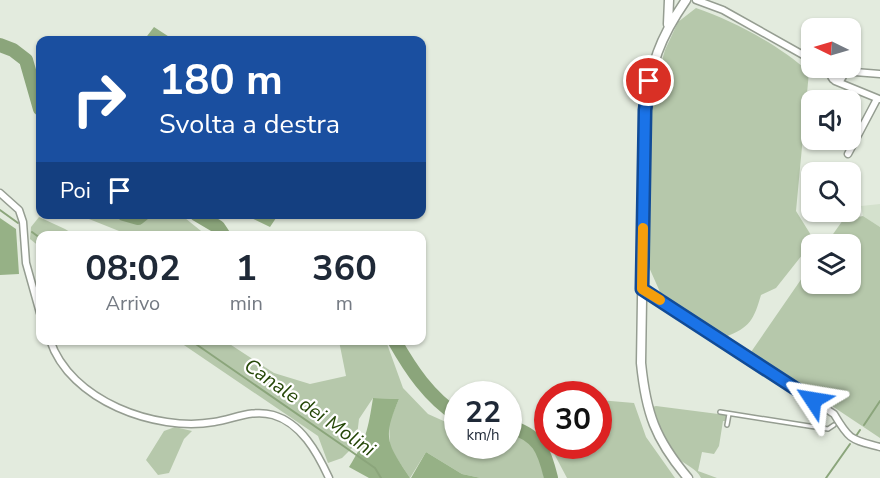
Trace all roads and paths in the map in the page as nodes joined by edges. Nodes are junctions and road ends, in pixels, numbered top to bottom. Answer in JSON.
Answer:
{"nodes":[{"id":1,"x":669,"y":0,"type":"edge"},
{"id":2,"x":683,"y":0,"type":"edge"},
{"id":3,"x":696,"y":0,"type":"edge"},
{"id":4,"x":713,"y":0,"type":"edge"},
{"id":5,"x":723,"y":10,"type":"junction"},
{"id":6,"x":668,"y":26,"type":"junction"},
{"id":7,"x":801,"y":54,"type":"edge"},
{"id":8,"x":861,"y":73,"type":"edge"},
{"id":9,"x":880,"y":74,"type":"edge"},
{"id":10,"x":833,"y":78,"type":"edge"},
{"id":11,"x":841,"y":78,"type":"edge"},
{"id":12,"x":845,"y":78,"type":"edge"},
{"id":13,"x":835,"y":81,"type":"junction"},
{"id":14,"x":851,"y":87,"type":"junction"},
{"id":15,"x":878,"y":99,"type":"edge"},
{"id":16,"x":848,"y":154,"type":"dead end"},
{"id":17,"x":0,"y":193,"type":"edge"},
{"id":18,"x":642,"y":289,"type":"junction"},
{"id":19,"x":36,"y":299,"type":"edge"},
{"id":20,"x":53,"y":345,"type":"edge"},
{"id":21,"x":720,"y":412,"type":"dead end"},
{"id":22,"x":729,"y":414,"type":"junction"},
{"id":23,"x":727,"y":425,"type":"dead end"},
{"id":24,"x":834,"y":425,"type":"dead end"},
{"id":25,"x":880,"y":447,"type":"edge"},
{"id":26,"x":329,"y":478,"type":"edge"},
{"id":27,"x":688,"y":478,"type":"edge"}],
"edges":[{"from":1,"to":6,"type":"street"},
{"from":2,"to":6,"type":"street"},
{"from":3,"to":5,"type":"street"},
{"from":4,"to":5,"type":"street"},
{"from":5,"to":7,"type":"street"},
{"from":6,"to":18,"type":"street"},
{"from":8,"to":9,"type":"street"},
{"from":10,"to":13,"type":"street"},
{"from":11,"to":13,"type":"street"},
{"from":12,"to":14,"type":"street"},
{"from":13,"to":14,"type":"street"},
{"from":14,"to":15,"type":"street"},
{"from":15,"to":16,"type":"street"},
{"from":17,"to":19,"type":"street"},
{"from":18,"to":25,"type":"street"},
{"from":18,"to":27,"type":"street"},
{"from":20,"to":26,"type":"street"},
{"from":21,"to":22,"type":"lane"},
{"from":22,"to":23,"type":"lane"},
{"from":22,"to":24,"type":"lane"}]}
